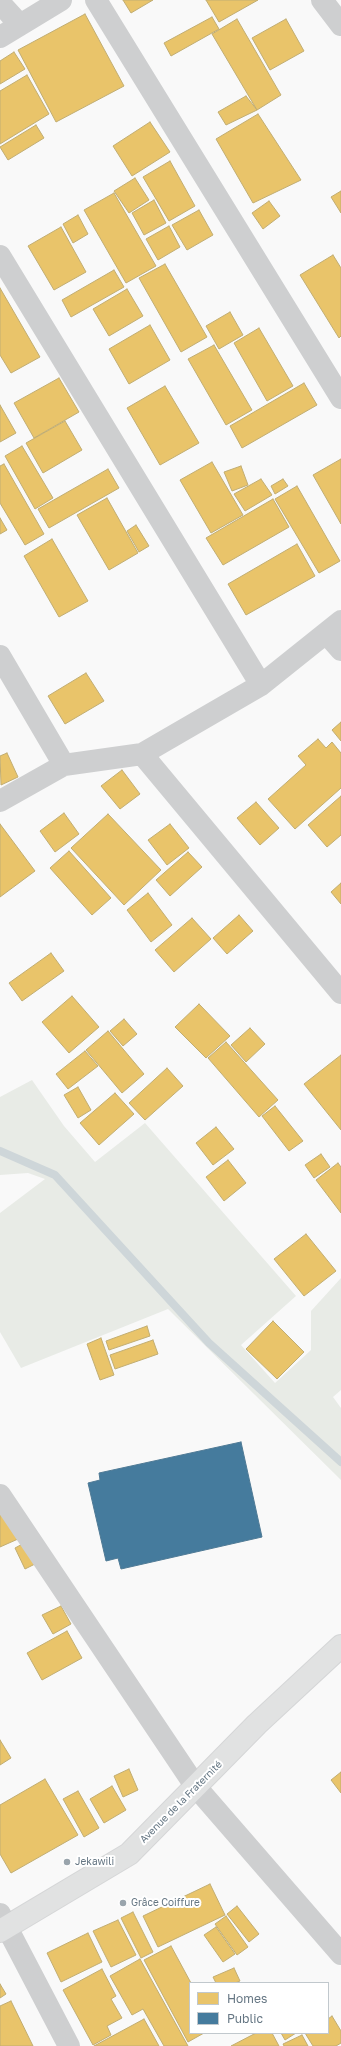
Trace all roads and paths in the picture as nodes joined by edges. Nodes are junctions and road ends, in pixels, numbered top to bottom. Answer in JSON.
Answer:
{"nodes":[{"id":1,"x":61,"y":0,"type":"edge"},
{"id":2,"x":96,"y":0,"type":"edge"},
{"id":3,"x":322,"y":0,"type":"edge"},
{"id":4,"x":0,"y":3,"type":"edge"},
{"id":5,"x":20,"y":25,"type":"junction"},
{"id":6,"x":341,"y":25,"type":"edge"},
{"id":7,"x":0,"y":37,"type":"edge"},
{"id":8,"x":0,"y":256,"type":"edge"},
{"id":9,"x":341,"y":398,"type":"edge"},
{"id":10,"x":334,"y":627,"type":"edge"},
{"id":11,"x":341,"y":650,"type":"edge"},
{"id":12,"x":0,"y":656,"type":"edge"},
{"id":13,"x":261,"y":685,"type":"junction"},
{"id":14,"x":142,"y":754,"type":"junction"},
{"id":15,"x":64,"y":764,"type":"junction"},
{"id":16,"x":0,"y":801,"type":"edge"},
{"id":17,"x":341,"y":993,"type":"edge"},
{"id":18,"x":0,"y":1495,"type":"edge"},
{"id":19,"x":341,"y":1646,"type":"edge"},
{"id":20,"x":196,"y":1787,"type":"junction"},
{"id":21,"x":2,"y":1924,"type":"edge"},
{"id":22,"x":341,"y":1954,"type":"edge"},
{"id":23,"x":69,"y":2046,"type":"edge"}],
"edges":[{"from":1,"to":5,"type":"street"},
{"from":2,"to":9,"type":"street"},
{"from":3,"to":6,"type":"street"},
{"from":4,"to":5,"type":"street"},
{"from":5,"to":7,"type":"street"},
{"from":8,"to":13,"type":"street"},
{"from":10,"to":11,"type":"street"},
{"from":10,"to":13,"type":"street"},
{"from":12,"to":15,"type":"street"},
{"from":13,"to":14,"type":"street"},
{"from":14,"to":15,"type":"street"},
{"from":14,"to":17,"type":"street"},
{"from":15,"to":16,"type":"street"},
{"from":18,"to":20,"type":"street"},
{"from":19,"to":20,"type":"main road","name":"Avenue de la Fraternité"},
{"from":20,"to":21,"type":"main road","name":"Avenue de la Fraternité"},
{"from":20,"to":22,"type":"street"},
{"from":21,"to":23,"type":"street"}]}
